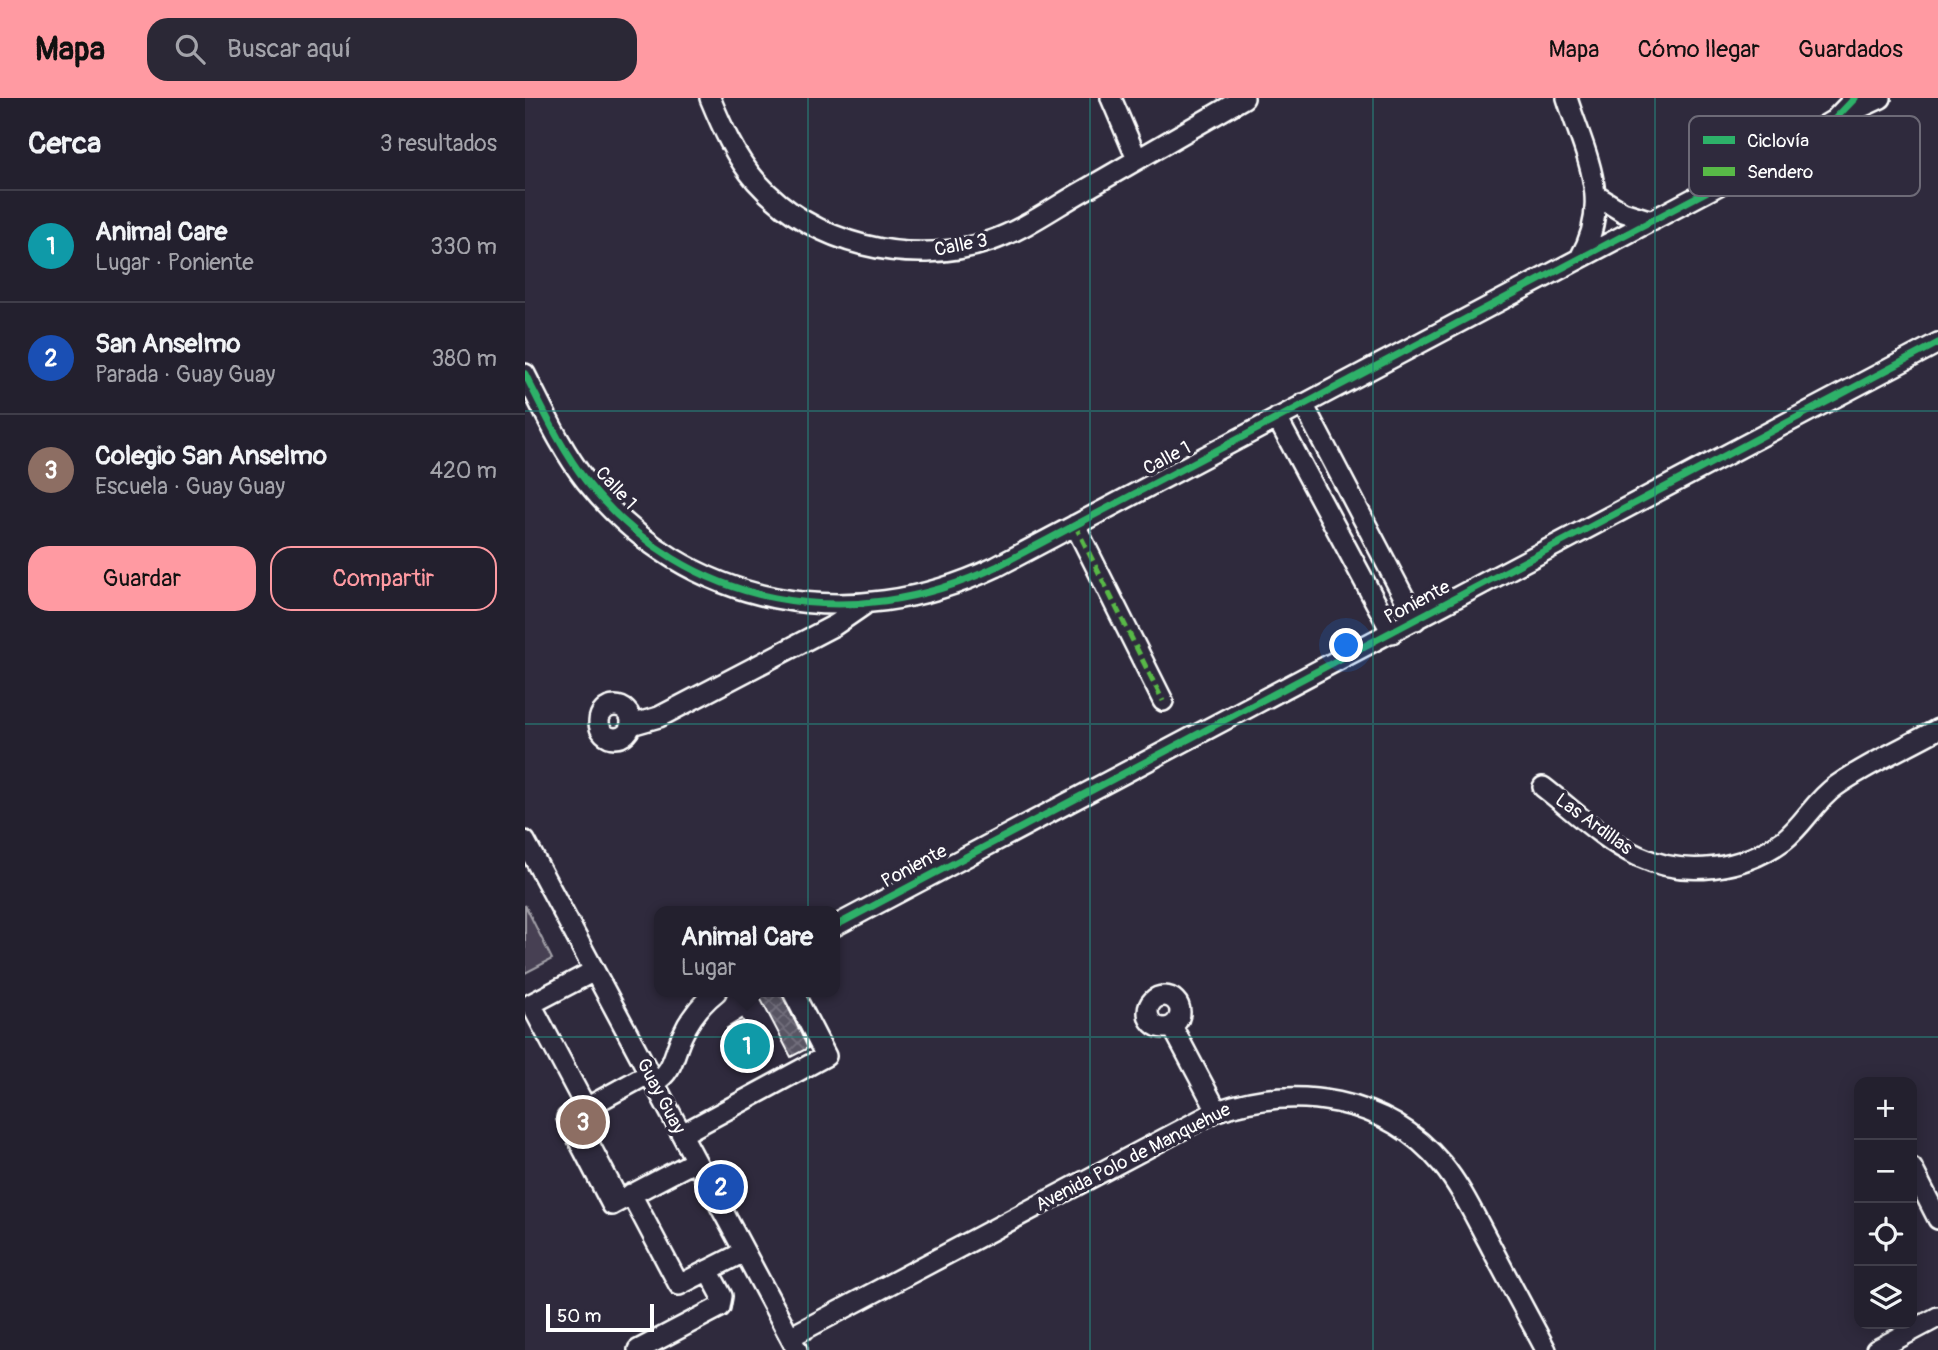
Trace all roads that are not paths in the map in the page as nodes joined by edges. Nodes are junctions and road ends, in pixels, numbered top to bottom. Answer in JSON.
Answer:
{"nodes":[{"id":1,"x":710,"y":98,"type":"edge"},
{"id":2,"x":1111,"y":98,"type":"edge"},
{"id":3,"x":1244,"y":98,"type":"edge"},
{"id":4,"x":1567,"y":98,"type":"edge"},
{"id":5,"x":1856,"y":98,"type":"edge"},
{"id":6,"x":1881,"y":98,"type":"edge"},
{"id":7,"x":1838,"y":116,"type":"edge"},
{"id":8,"x":1843,"y":116,"type":"edge"},
{"id":9,"x":1137,"y":159,"type":"junction"},
{"id":10,"x":1597,"y":195,"type":"junction"},
{"id":11,"x":1699,"y":196,"type":"edge"},
{"id":12,"x":1652,"y":221,"type":"junction"},
{"id":13,"x":1580,"y":258,"type":"junction"},
{"id":14,"x":1938,"y":343,"type":"edge"},
{"id":15,"x":525,"y":374,"type":"edge"},
{"id":16,"x":1303,"y":404,"type":"junction"},
{"id":17,"x":1277,"y":418,"type":"junction"},
{"id":18,"x":1075,"y":525,"type":"junction"},
{"id":19,"x":864,"y":605,"type":"junction"},
{"id":20,"x":1416,"y":620,"type":"junction"},
{"id":21,"x":1392,"y":633,"type":"junction"},
{"id":22,"x":1163,"y":701,"type":"dead end"},
{"id":23,"x":631,"y":725,"type":"dead end"},
{"id":24,"x":1938,"y":729,"type":"edge"},
{"id":25,"x":1543,"y":787,"type":"dead end"},
{"id":26,"x":525,"y":841,"type":"edge"},
{"id":27,"x":525,"y":867,"type":"edge"},
{"id":28,"x":840,"y":923,"type":"edge"},
{"id":29,"x":589,"y":974,"type":"junction"},
{"id":30,"x":711,"y":997,"type":"edge"},
{"id":31,"x":796,"y":997,"type":"edge"},
{"id":32,"x":1172,"y":1026,"type":"dead end"},
{"id":33,"x":646,"y":1075,"type":"junction"},
{"id":34,"x":580,"y":1111,"type":"junction"},
{"id":35,"x":1217,"y":1111,"type":"junction"},
{"id":36,"x":681,"y":1134,"type":"junction"},
{"id":37,"x":691,"y":1163,"type":"junction"},
{"id":38,"x":1917,"y":1178,"type":"edge"},
{"id":39,"x":625,"y":1198,"type":"junction"},
{"id":40,"x":1938,"y":1219,"type":"edge"},
{"id":41,"x":739,"y":1254,"type":"junction"},
{"id":42,"x":708,"y":1270,"type":"junction"},
{"id":43,"x":1938,"y":1317,"type":"edge"},
{"id":44,"x":790,"y":1346,"type":"edge"},
{"id":45,"x":638,"y":1350,"type":"edge"},
{"id":46,"x":1546,"y":1350,"type":"edge"},
{"id":47,"x":1876,"y":1350,"type":"edge"}],
"edges":[{"from":1,"to":9,"type":"street","name":"Calle 3"},
{"from":2,"to":9,"type":"street"},
{"from":3,"to":9,"type":"street","name":"Calle 3"},
{"from":4,"to":10,"type":"street"},
{"from":5,"to":7,"type":"street","name":"Calle 1"},
{"from":6,"to":8,"type":"street","name":"Calle 1"},
{"from":10,"to":12,"type":"street"},
{"from":10,"to":13,"type":"street"},
{"from":11,"to":12,"type":"street","name":"Calle 1"},
{"from":12,"to":13,"type":"street","name":"Calle 1"},
{"from":13,"to":16,"type":"street","name":"Calle 1"},
{"from":14,"to":20,"type":"street","name":"Poniente"},
{"from":15,"to":19,"type":"street","name":"Calle 1"},
{"from":16,"to":17,"type":"street","name":"Calle 1"},
{"from":16,"to":20,"type":"street"},
{"from":17,"to":18,"type":"street","name":"Calle 1"},
{"from":17,"to":21,"type":"street"},
{"from":18,"to":19,"type":"street","name":"Calle 1"},
{"from":18,"to":22,"type":"street"},
{"from":19,"to":23,"type":"street","name":"Calle 1"},
{"from":20,"to":21,"type":"street","name":"Poniente"},
{"from":21,"to":28,"type":"street","name":"Poniente"},
{"from":24,"to":25,"type":"street","name":"Las Ardillas"},
{"from":26,"to":29,"type":"street","name":"Guay Guay"},
{"from":27,"to":29,"type":"street","name":"Guay Guay"},
{"from":29,"to":33,"type":"street","name":"Guay Guay"},
{"from":29,"to":34,"type":"street"},
{"from":30,"to":33,"type":"street"},
{"from":31,"to":36,"type":"street"},
{"from":32,"to":35,"type":"street"},
{"from":33,"to":34,"type":"street"},
{"from":33,"to":36,"type":"street","name":"Guay Guay"},
{"from":33,"to":37,"type":"street","name":"Guay Guay"},
{"from":34,"to":39,"type":"street"},
{"from":35,"to":44,"type":"street","name":"Avenida Polo de Manquehue"},
{"from":35,"to":46,"type":"street","name":"Avenida Polo de Manquehue"},
{"from":36,"to":37,"type":"street","name":"Guay Guay"},
{"from":37,"to":39,"type":"street"},
{"from":37,"to":41,"type":"street","name":"Guay Guay"},
{"from":38,"to":40,"type":"street"},
{"from":39,"to":42,"type":"street"},
{"from":41,"to":42,"type":"street"},
{"from":41,"to":44,"type":"street","name":"Guay Guay"},
{"from":42,"to":45,"type":"street"},
{"from":43,"to":47,"type":"street"}]}
